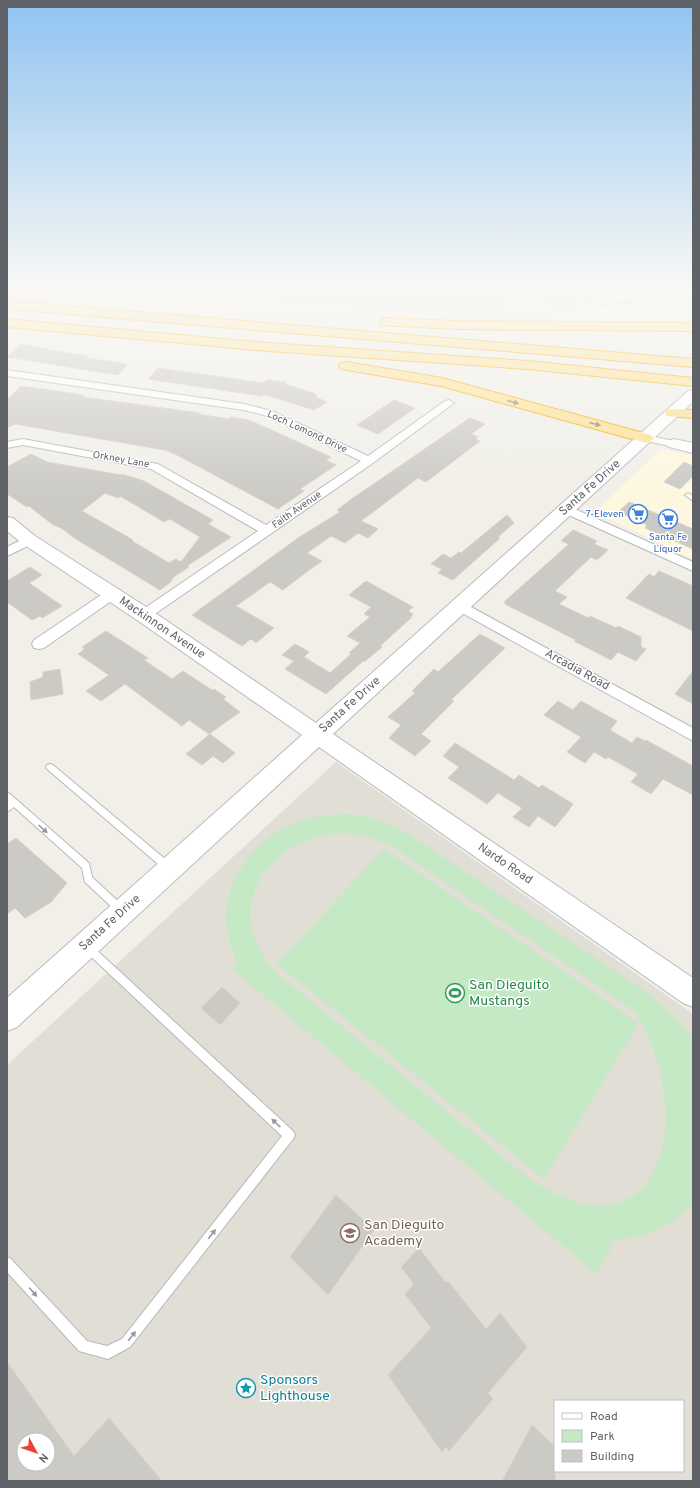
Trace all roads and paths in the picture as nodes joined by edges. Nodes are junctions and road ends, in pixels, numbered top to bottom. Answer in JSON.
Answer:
{"nodes":[{"id":1,"x":291,"y":358,"type":"edge"},
{"id":2,"x":433,"y":358,"type":"edge"},
{"id":3,"x":637,"y":358,"type":"edge"},
{"id":4,"x":691,"y":363,"type":"edge"},
{"id":5,"x":7,"y":373,"type":"edge"},
{"id":6,"x":693,"y":382,"type":"edge"},
{"id":7,"x":693,"y":394,"type":"edge"},
{"id":8,"x":449,"y":403,"type":"dead end"},
{"id":9,"x":672,"y":413,"type":"junction"},
{"id":10,"x":693,"y":414,"type":"edge"},
{"id":11,"x":646,"y":438,"type":"junction"},
{"id":12,"x":7,"y":444,"type":"edge"},
{"id":13,"x":674,"y":444,"type":"joint"},
{"id":14,"x":693,"y":448,"type":"edge"},
{"id":15,"x":369,"y":461,"type":"junction"},
{"id":16,"x":566,"y":509,"type":"junction"},
{"id":17,"x":7,"y":522,"type":"edge"},
{"id":18,"x":267,"y":531,"type":"junction"},
{"id":19,"x":29,"y":540,"type":"junction"},
{"id":20,"x":7,"y":552,"type":"edge"},
{"id":21,"x":693,"y":567,"type":"edge"},
{"id":22,"x":112,"y":594,"type":"junction"},
{"id":23,"x":460,"y":606,"type":"junction"},
{"id":24,"x":144,"y":615,"type":"junction"},
{"id":25,"x":39,"y":644,"type":"dead end"},
{"id":26,"x":317,"y":735,"type":"junction"},
{"id":27,"x":693,"y":735,"type":"edge"},
{"id":28,"x":50,"y":767,"type":"dead end"},
{"id":29,"x":7,"y":796,"type":"edge"},
{"id":30,"x":11,"y":805,"type":"edge"},
{"id":31,"x":171,"y":868,"type":"junction"},
{"id":32,"x":123,"y":912,"type":"junction"},
{"id":33,"x":85,"y":946,"type":"junction"},
{"id":34,"x":693,"y":994,"type":"edge"},
{"id":35,"x":7,"y":1017,"type":"edge"},
{"id":36,"x":7,"y":1262,"type":"edge"}],
"edges":[{"from":1,"to":11,"type":"highway","one_way":true},
{"from":2,"to":6,"type":"highway"},
{"from":3,"to":4,"type":"highway"},
{"from":5,"to":15,"type":"street","name":"Loch Lomond Drive"},
{"from":7,"to":9,"type":"main road","name":"Santa Fe Drive"},
{"from":8,"to":15,"type":"street","name":"Faith Avenue"},
{"from":9,"to":10,"type":"highway"},
{"from":9,"to":11,"type":"main road","name":"Santa Fe Drive"},
{"from":11,"to":13,"type":"street"},
{"from":11,"to":16,"type":"main road","name":"Santa Fe Drive"},
{"from":12,"to":18,"type":"street","name":"Orkney Lane"},
{"from":13,"to":14,"type":"main road"},
{"from":15,"to":18,"type":"street","name":"Faith Avenue"},
{"from":16,"to":21,"type":"street"},
{"from":16,"to":23,"type":"main road","name":"Santa Fe Drive"},
{"from":17,"to":19,"type":"main road","name":"Mackinnon Avenue"},
{"from":18,"to":24,"type":"street","name":"Faith Avenue"},
{"from":19,"to":20,"type":"street"},
{"from":19,"to":22,"type":"main road","name":"Mackinnon Avenue"},
{"from":22,"to":24,"type":"main road","name":"Mackinnon Avenue"},
{"from":22,"to":25,"type":"street"},
{"from":23,"to":26,"type":"main road","name":"Santa Fe Drive"},
{"from":23,"to":27,"type":"street","name":"Arcadia Road"},
{"from":24,"to":26,"type":"main road","name":"Mackinnon Avenue"},
{"from":26,"to":31,"type":"main road","name":"Santa Fe Drive"},
{"from":26,"to":34,"type":"main road","name":"Nardo Road"},
{"from":28,"to":31,"type":"lane"},
{"from":29,"to":30,"type":"lane"},
{"from":30,"to":32,"type":"lane","one_way":true},
{"from":31,"to":32,"type":"main road","name":"Santa Fe Drive"},
{"from":32,"to":33,"type":"main road","name":"Santa Fe Drive"},
{"from":33,"to":35,"type":"main road","name":"Santa Fe Drive"},
{"from":36,"to":33,"type":"lane","one_way":true}]}
